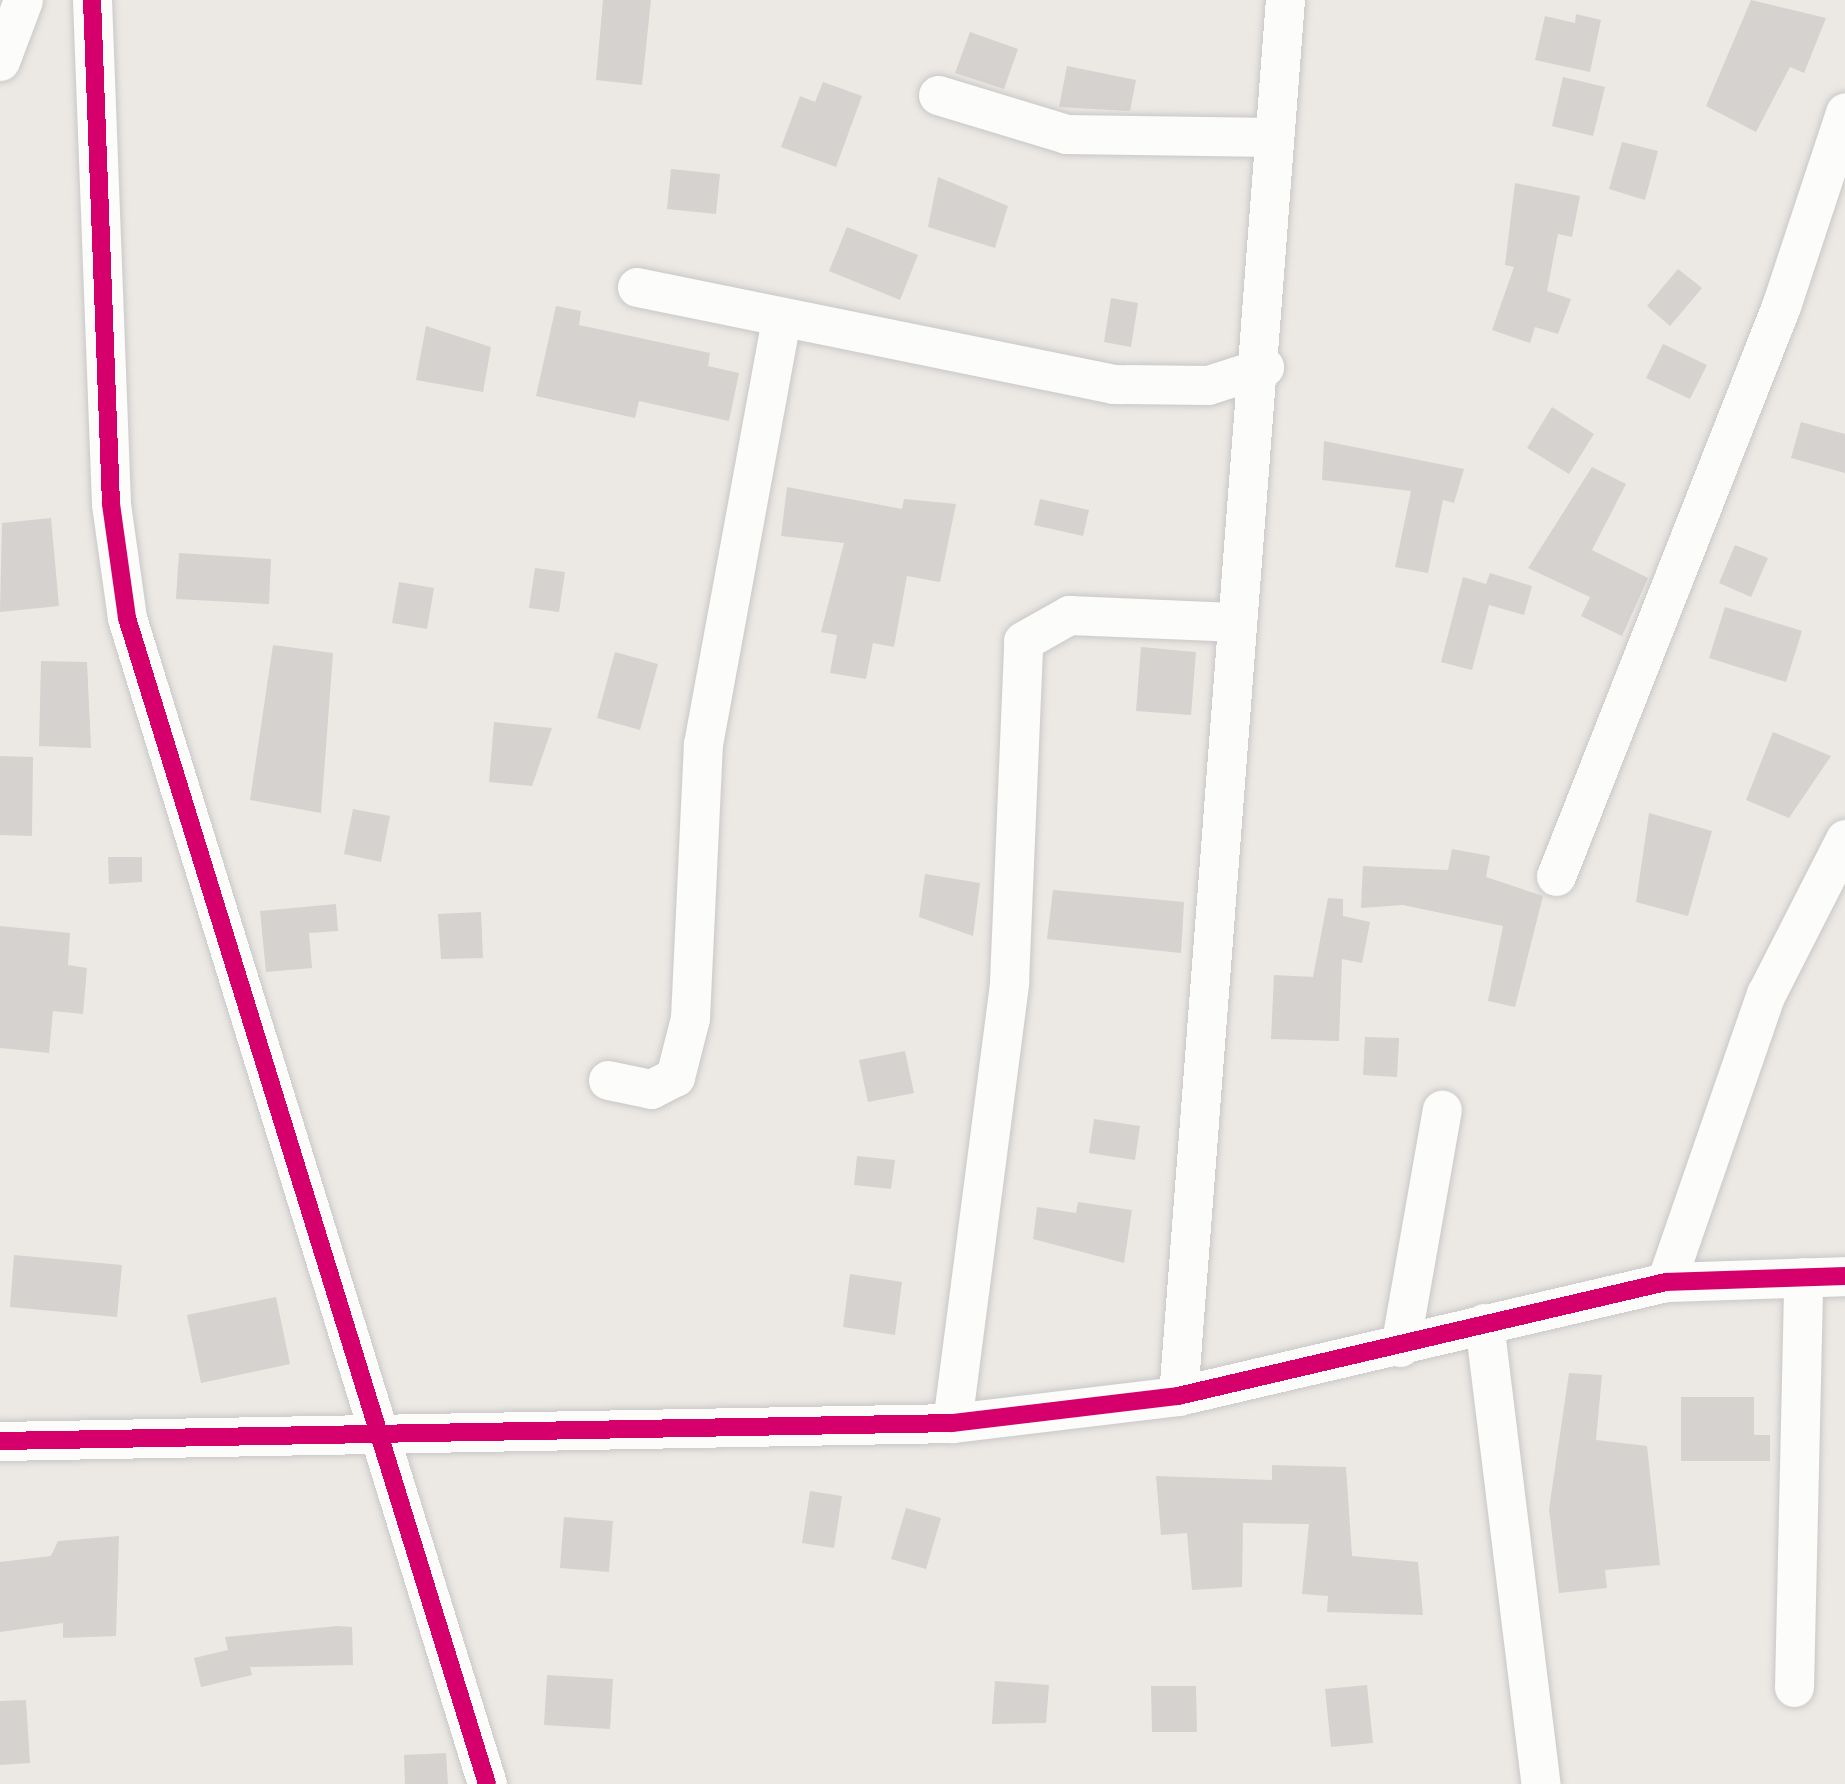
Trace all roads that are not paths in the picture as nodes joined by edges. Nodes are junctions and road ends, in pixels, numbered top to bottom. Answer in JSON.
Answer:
{"nodes":[{"id":1,"x":22,"y":0,"type":"edge"},
{"id":2,"x":92,"y":0,"type":"edge"},
{"id":3,"x":1285,"y":0,"type":"edge"},
{"id":4,"x":0,"y":61,"type":"edge"},
{"id":5,"x":938,"y":94,"type":"dead end"},
{"id":6,"x":1845,"y":112,"type":"edge"},
{"id":7,"x":1274,"y":137,"type":"junction"},
{"id":8,"x":637,"y":287,"type":"dead end"},
{"id":9,"x":782,"y":319,"type":"junction"},
{"id":10,"x":1264,"y":367,"type":"junction"},
{"id":11,"x":1233,"y":622,"type":"junction"},
{"id":12,"x":1845,"y":839,"type":"edge"},
{"id":13,"x":1556,"y":875,"type":"dead end"},
{"id":14,"x":608,"y":1080,"type":"dead end"},
{"id":15,"x":1442,"y":1110,"type":"dead end"},
{"id":16,"x":1845,"y":1276,"type":"edge"},
{"id":17,"x":1803,"y":1277,"type":"junction"},
{"id":18,"x":1666,"y":1282,"type":"junction"},
{"id":19,"x":1484,"y":1323,"type":"junction"},
{"id":20,"x":1400,"y":1347,"type":"junction"},
{"id":21,"x":1178,"y":1396,"type":"junction"},
{"id":22,"x":952,"y":1423,"type":"junction"},
{"id":23,"x":381,"y":1425,"type":"junction"},
{"id":24,"x":0,"y":1441,"type":"edge"},
{"id":25,"x":1794,"y":1687,"type":"dead end"},
{"id":26,"x":488,"y":1784,"type":"edge"},
{"id":27,"x":1541,"y":1784,"type":"edge"}],
"edges":[{"from":1,"to":4,"type":"street"},
{"from":2,"to":23,"type":"street"},
{"from":3,"to":7,"type":"street"},
{"from":5,"to":7,"type":"street"},
{"from":6,"to":13,"type":"street"},
{"from":7,"to":10,"type":"street"},
{"from":8,"to":9,"type":"street"},
{"from":9,"to":10,"type":"street"},
{"from":9,"to":14,"type":"street"},
{"from":10,"to":11,"type":"street"},
{"from":11,"to":21,"type":"street"},
{"from":11,"to":22,"type":"street"},
{"from":12,"to":18,"type":"street"},
{"from":15,"to":20,"type":"street"},
{"from":16,"to":17,"type":"street"},
{"from":17,"to":18,"type":"street"},
{"from":17,"to":25,"type":"street"},
{"from":18,"to":19,"type":"street"},
{"from":19,"to":20,"type":"street"},
{"from":19,"to":27,"type":"street"},
{"from":20,"to":21,"type":"street"},
{"from":21,"to":22,"type":"street"},
{"from":22,"to":23,"type":"street"},
{"from":23,"to":24,"type":"street"},
{"from":23,"to":26,"type":"street"}]}
